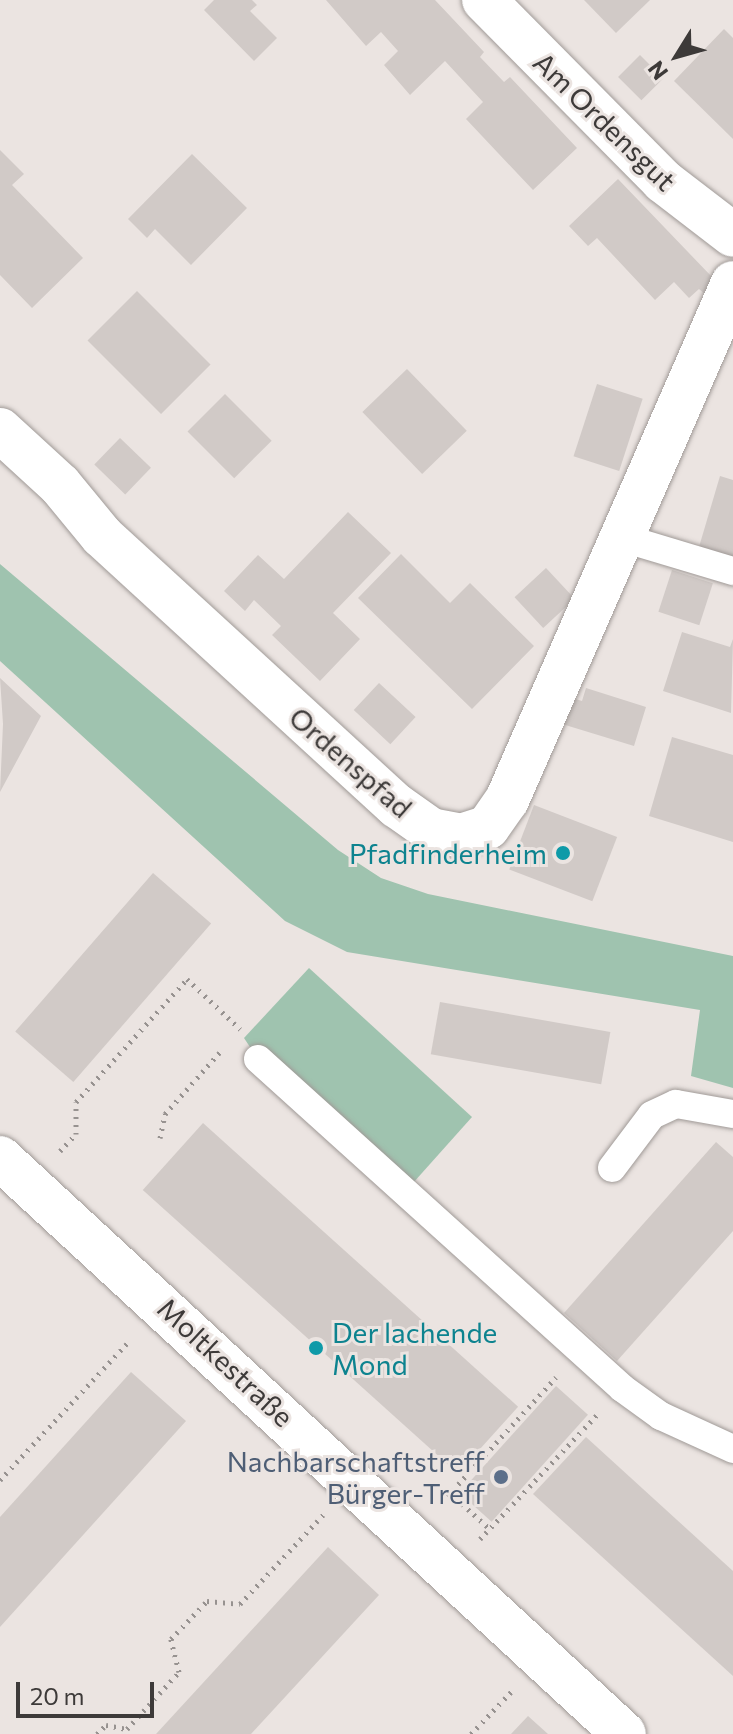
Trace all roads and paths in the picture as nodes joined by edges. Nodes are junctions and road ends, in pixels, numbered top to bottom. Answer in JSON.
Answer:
{"nodes":[{"id":1,"x":484,"y":0,"type":"edge"},
{"id":2,"x":733,"y":235,"type":"edge"},
{"id":3,"x":733,"y":283,"type":"edge"},
{"id":4,"x":0,"y":430,"type":"edge"},
{"id":5,"x":623,"y":538,"type":"junction"},
{"id":6,"x":733,"y":571,"type":"edge"},
{"id":7,"x":258,"y":1059,"type":"joint"},
{"id":8,"x":206,"y":1067,"type":"dead end"},
{"id":9,"x":733,"y":1114,"type":"edge"},
{"id":10,"x":160,"y":1138,"type":"dead end"},
{"id":11,"x":56,"y":1156,"type":"dead end"},
{"id":12,"x":0,"y":1158,"type":"edge"},
{"id":13,"x":612,"y":1168,"type":"dead end"},
{"id":14,"x":128,"y":1343,"type":"dead end"},
{"id":15,"x":581,"y":1350,"type":"junction"},
{"id":16,"x":622,"y":1388,"type":"junction"},
{"id":17,"x":733,"y":1449,"type":"edge"},
{"id":18,"x":0,"y":1480,"type":"edge"},
{"id":19,"x":450,"y":1493,"type":"junction"},
{"id":20,"x":441,"y":1503,"type":"dead end"},
{"id":21,"x":322,"y":1517,"type":"dead end"},
{"id":22,"x":490,"y":1529,"type":"junction"},
{"id":23,"x":481,"y":1539,"type":"dead end"},
{"id":24,"x":511,"y":1691,"type":"dead end"},
{"id":25,"x":97,"y":1734,"type":"edge"},
{"id":26,"x":471,"y":1734,"type":"edge"},
{"id":27,"x":624,"y":1734,"type":"edge"}],
"edges":[{"from":1,"to":2,"type":"street","name":"Am Ordensgut"},
{"from":3,"to":5,"type":"street","name":"Ordenspfad"},
{"from":4,"to":5,"type":"street","name":"Ordenspfad"},
{"from":5,"to":6,"type":"lane"},
{"from":7,"to":11,"type":"path"},
{"from":7,"to":15,"type":"lane"},
{"from":8,"to":10,"type":"path"},
{"from":9,"to":13,"type":"lane"},
{"from":12,"to":27,"type":"street","name":"Moltkestraße"},
{"from":14,"to":18,"type":"path"},
{"from":15,"to":16,"type":"lane"},
{"from":15,"to":19,"type":"path"},
{"from":16,"to":17,"type":"lane"},
{"from":16,"to":22,"type":"path"},
{"from":19,"to":20,"type":"path"},
{"from":19,"to":22,"type":"path"},
{"from":21,"to":25,"type":"path"},
{"from":22,"to":23,"type":"path"},
{"from":24,"to":26,"type":"path"}]}
